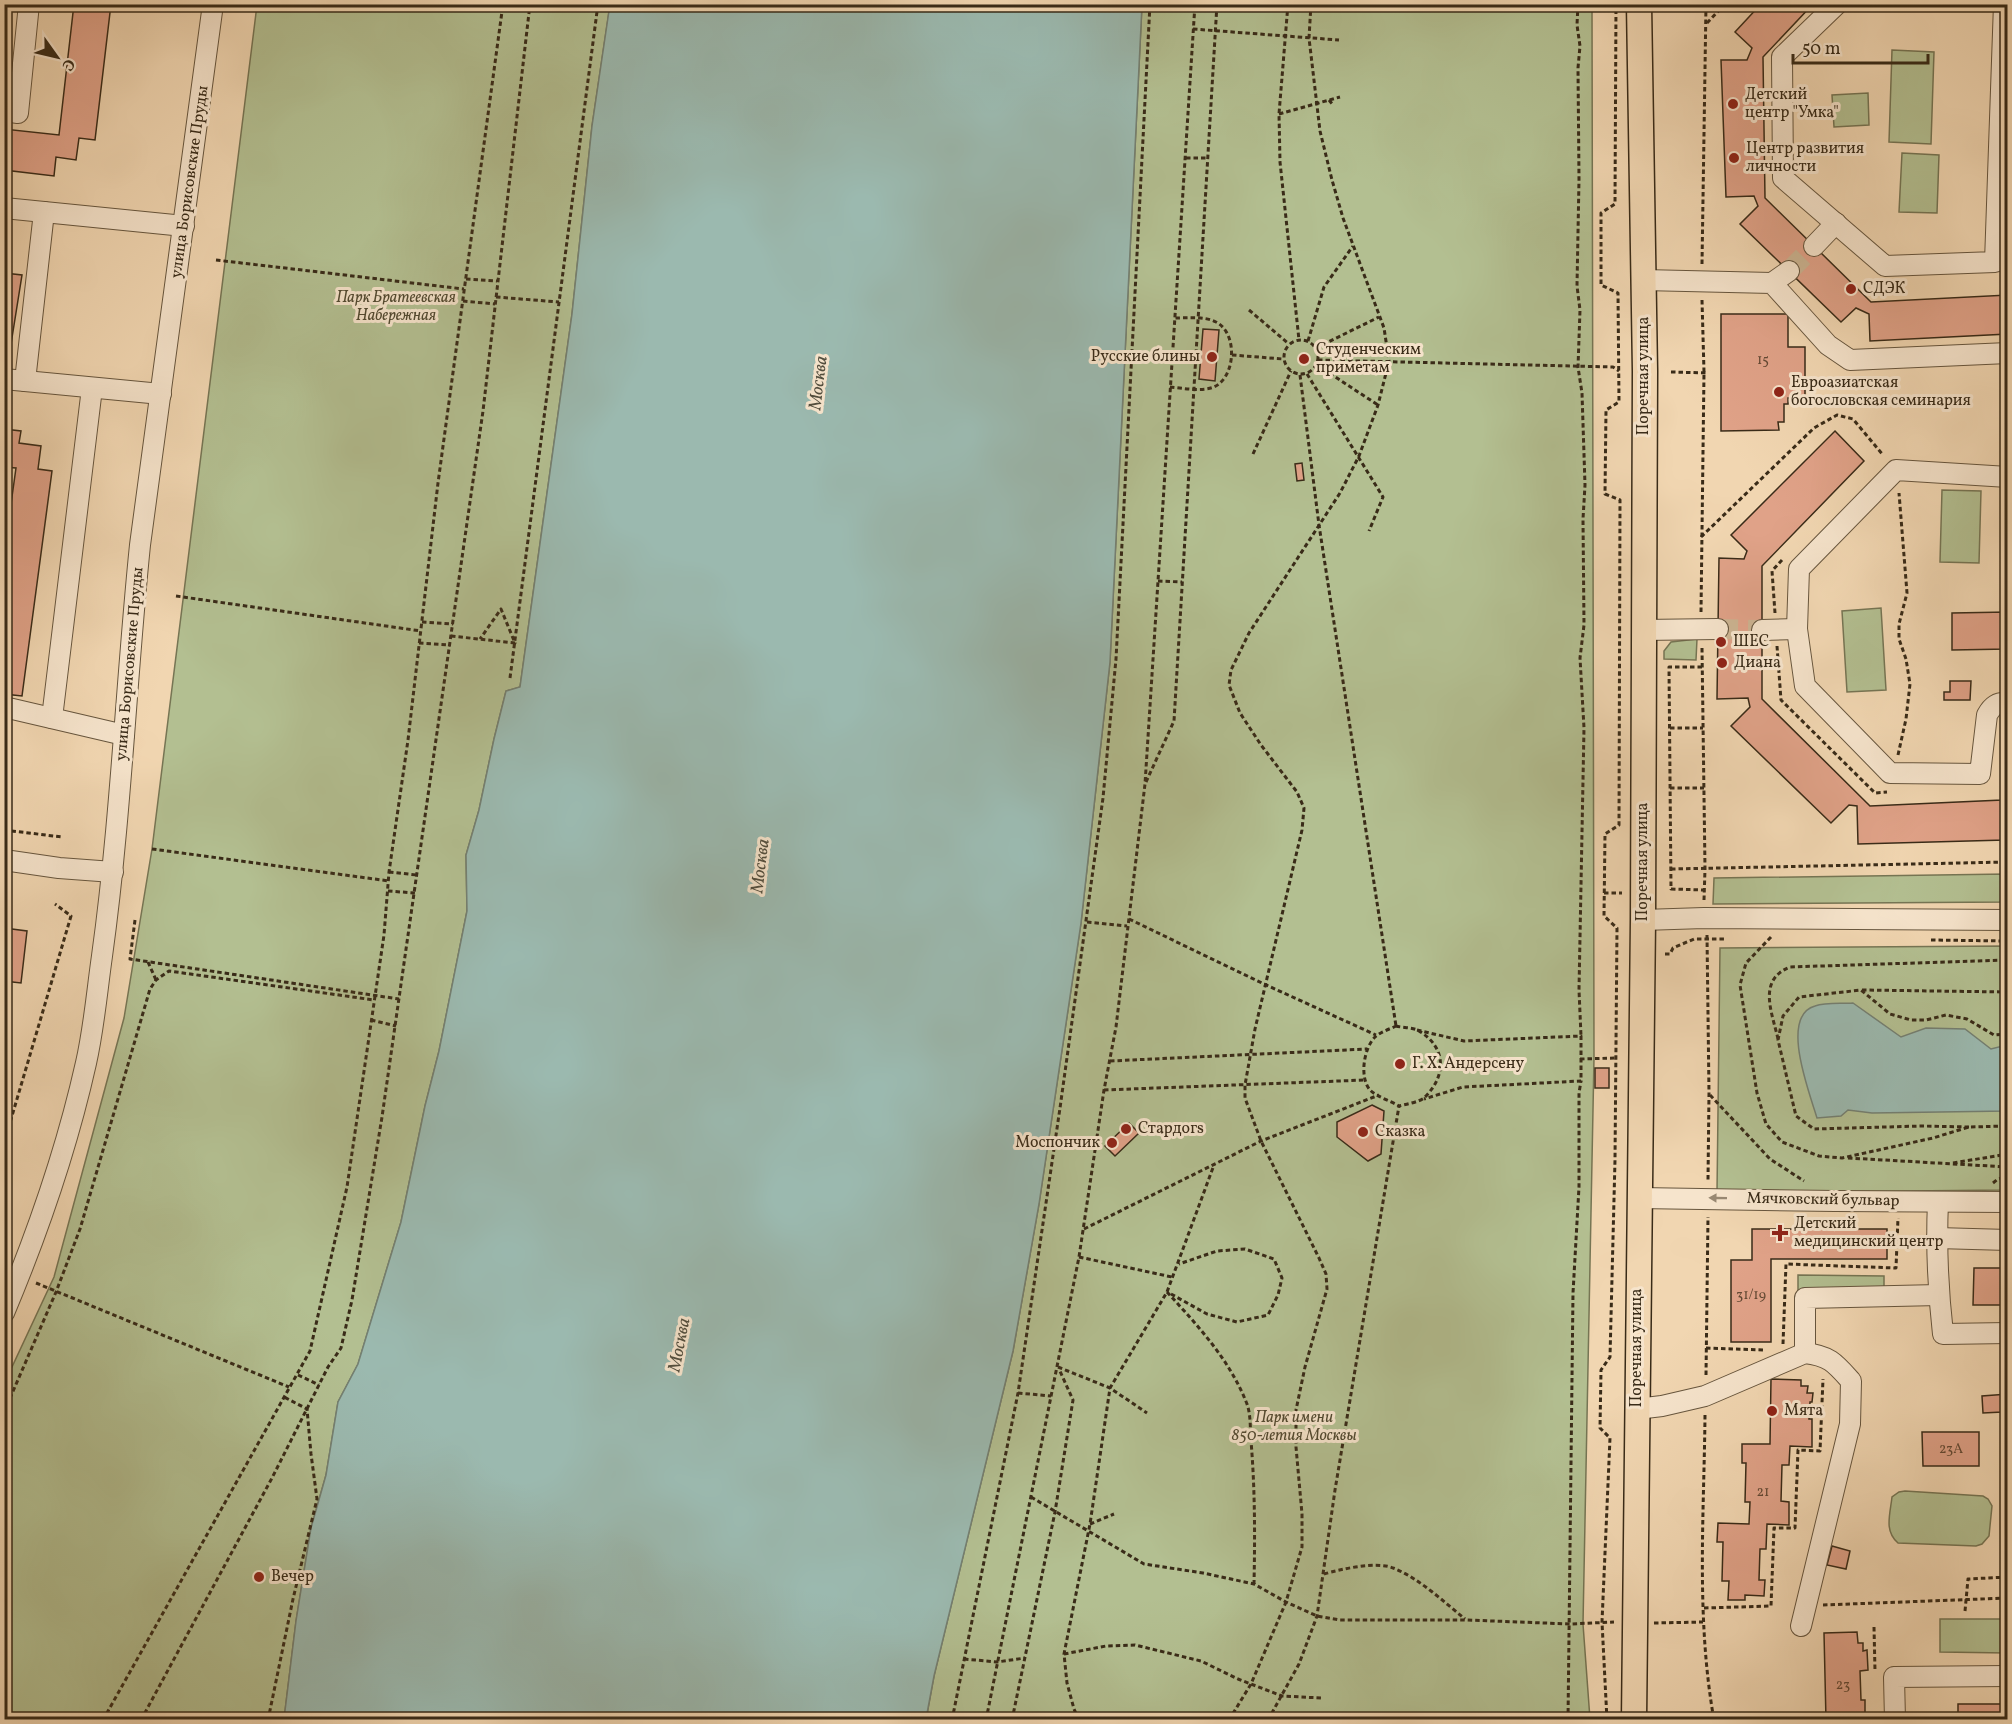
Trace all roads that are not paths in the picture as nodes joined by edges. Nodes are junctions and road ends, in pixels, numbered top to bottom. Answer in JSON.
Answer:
{"nodes":[{"id":1,"x":29,"y":4,"type":"edge"},
{"id":2,"x":213,"y":4,"type":"edge"},
{"id":3,"x":1639,"y":4,"type":"edge"},
{"id":4,"x":1837,"y":4,"type":"edge"},
{"id":5,"x":2004,"y":4,"type":"edge"},
{"id":6,"x":4,"y":111,"type":"edge"},
{"id":7,"x":4,"y":208,"type":"edge"},
{"id":8,"x":44,"y":212,"type":"junction"},
{"id":9,"x":1836,"y":223,"type":"junction"},
{"id":10,"x":184,"y":226,"type":"junction"},
{"id":11,"x":1814,"y":246,"type":"tunnel mouth"},
{"id":12,"x":1789,"y":271,"type":"tunnel mouth"},
{"id":13,"x":1643,"y":280,"type":"junction"},
{"id":14,"x":1772,"y":284,"type":"junction"},
{"id":15,"x":2007,"y":353,"type":"edge"},
{"id":16,"x":4,"y":379,"type":"edge"},
{"id":17,"x":25,"y":381,"type":"junction"},
{"id":18,"x":92,"y":388,"type":"junction"},
{"id":19,"x":161,"y":394,"type":"junction"},
{"id":20,"x":2007,"y":477,"type":"edge"},
{"id":21,"x":1710,"y":629,"type":"tunnel mouth"},
{"id":22,"x":1797,"y":629,"type":"junction"},
{"id":23,"x":1643,"y":630,"type":"junction"},
{"id":24,"x":1769,"y":630,"type":"tunnel mouth"},
{"id":25,"x":2007,"y":703,"type":"edge"},
{"id":26,"x":4,"y":707,"type":"edge"},
{"id":27,"x":52,"y":718,"type":"junction"},
{"id":28,"x":124,"y":735,"type":"junction"},
{"id":29,"x":4,"y":860,"type":"edge"},
{"id":30,"x":113,"y":872,"type":"junction"},
{"id":31,"x":1643,"y":920,"type":"junction"},
{"id":32,"x":2007,"y":920,"type":"edge"},
{"id":33,"x":1639,"y":1198,"type":"junction"},
{"id":34,"x":1938,"y":1202,"type":"junction"},
{"id":35,"x":2007,"y":1202,"type":"edge"},
{"id":36,"x":1937,"y":1238,"type":"junction"},
{"id":37,"x":2007,"y":1240,"type":"edge"},
{"id":38,"x":1939,"y":1295,"type":"junction"},
{"id":39,"x":4,"y":1313,"type":"edge"},
{"id":40,"x":2007,"y":1333,"type":"edge"},
{"id":41,"x":1815,"y":1355,"type":"junction"},
{"id":42,"x":1637,"y":1409,"type":"junction"},
{"id":43,"x":1801,"y":1626,"type":"dead end"},
{"id":44,"x":2007,"y":1676,"type":"edge"},
{"id":45,"x":1634,"y":1719,"type":"edge"},
{"id":46,"x":1895,"y":1719,"type":"edge"}],
"edges":[{"from":1,"to":6,"type":"street"},
{"from":2,"to":10,"type":"street","name":"улица Борисовские Пруды"},
{"from":3,"to":13,"type":"main road","name":"Поречная улица"},
{"from":4,"to":9,"type":"street"},
{"from":5,"to":9,"type":"street"},
{"from":7,"to":8,"type":"street"},
{"from":8,"to":10,"type":"street"},
{"from":8,"to":17,"type":"street"},
{"from":9,"to":11,"type":"street"},
{"from":10,"to":19,"type":"street","name":"улица Борисовские Пруды"},
{"from":12,"to":14,"type":"street"},
{"from":13,"to":14,"type":"street"},
{"from":13,"to":23,"type":"main road","name":"Поречная улица"},
{"from":14,"to":15,"type":"street"},
{"from":16,"to":17,"type":"street"},
{"from":17,"to":18,"type":"street"},
{"from":18,"to":19,"type":"street"},
{"from":18,"to":27,"type":"street"},
{"from":19,"to":28,"type":"street","name":"улица Борисовские Пруды"},
{"from":20,"to":22,"type":"street"},
{"from":21,"to":23,"type":"street"},
{"from":22,"to":24,"type":"street"},
{"from":22,"to":25,"type":"street"},
{"from":23,"to":31,"type":"main road","name":"Поречная улица"},
{"from":26,"to":27,"type":"street"},
{"from":27,"to":28,"type":"street"},
{"from":28,"to":30,"type":"street","name":"улица Борисовские Пруды"},
{"from":29,"to":30,"type":"street"},
{"from":30,"to":39,"type":"street","name":"улица Борисовские Пруды"},
{"from":31,"to":32,"type":"street"},
{"from":31,"to":33,"type":"main road","name":"Поречная улица"},
{"from":34,"to":33,"type":"street","name":"Мячковский бульвар","one_way":true},
{"from":33,"to":42,"type":"main road","name":"Поречная улица"},
{"from":34,"to":35,"type":"street","name":"Мячковский бульвар"},
{"from":34,"to":36,"type":"street"},
{"from":36,"to":37,"type":"street"},
{"from":36,"to":38,"type":"street"},
{"from":38,"to":40,"type":"street"},
{"from":38,"to":41,"type":"street"},
{"from":41,"to":42,"type":"street"},
{"from":41,"to":43,"type":"street"},
{"from":42,"to":45,"type":"main road","name":"Поречная улица"},
{"from":44,"to":46,"type":"street"}]}
